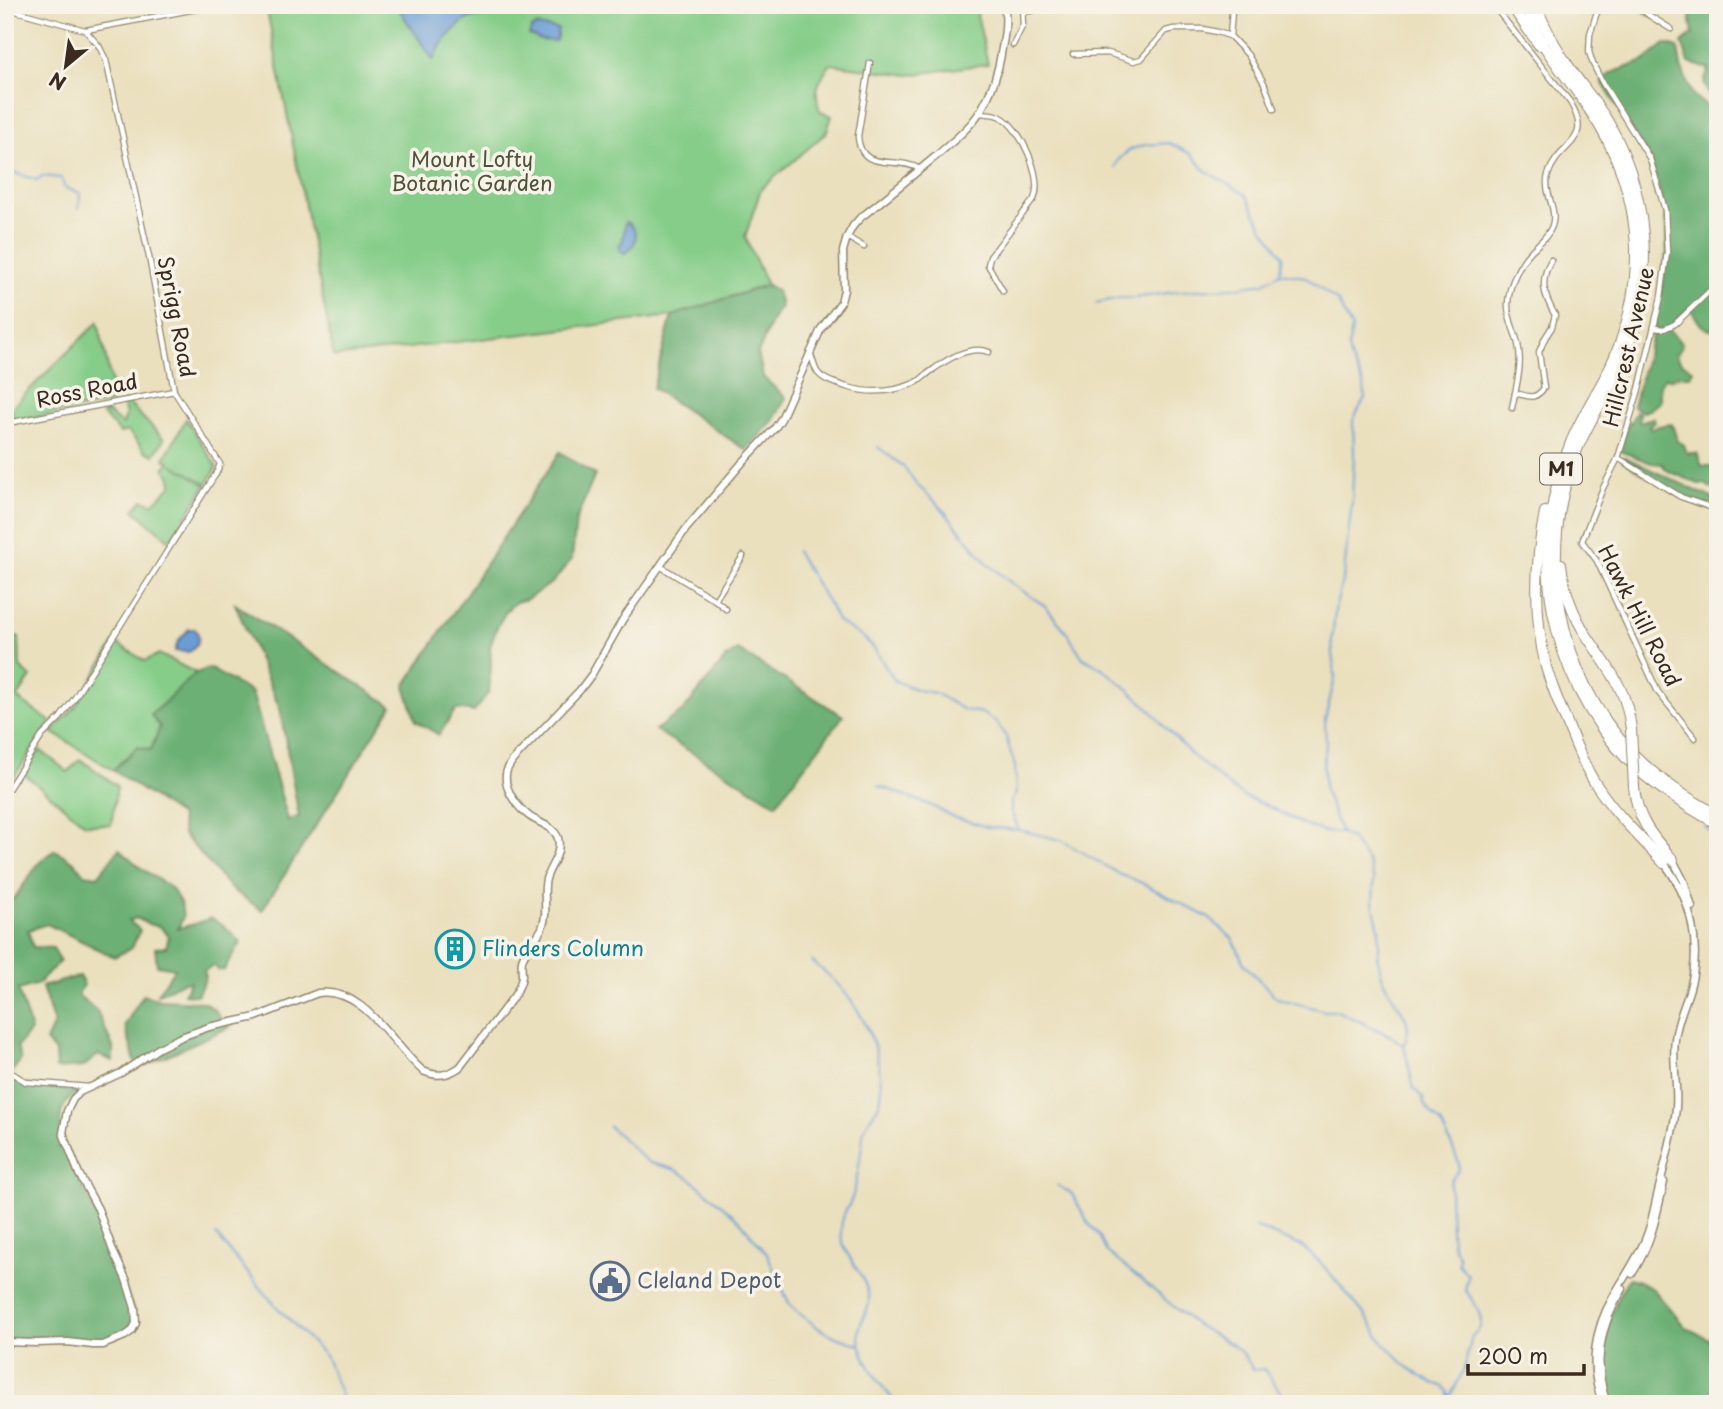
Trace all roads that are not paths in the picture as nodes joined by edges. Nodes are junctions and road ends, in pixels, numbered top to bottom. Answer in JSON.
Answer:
{"nodes":[{"id":1,"x":227,"y":5,"type":"edge"},
{"id":2,"x":1004,"y":5,"type":"edge"},
{"id":3,"x":1022,"y":5,"type":"edge"},
{"id":4,"x":1048,"y":5,"type":"edge"},
{"id":5,"x":1234,"y":5,"type":"edge"},
{"id":6,"x":1493,"y":5,"type":"edge"},
{"id":7,"x":1511,"y":5,"type":"edge"},
{"id":8,"x":1526,"y":5,"type":"edge"},
{"id":9,"x":1538,"y":5,"type":"edge"},
{"id":10,"x":1601,"y":5,"type":"edge"},
{"id":11,"x":1636,"y":5,"type":"edge"},
{"id":12,"x":5,"y":8,"type":"edge"},
{"id":13,"x":1024,"y":12,"type":"junction"},
{"id":14,"x":1671,"y":29,"type":"dead end"},
{"id":15,"x":85,"y":30,"type":"junction"},
{"id":16,"x":1230,"y":37,"type":"junction"},
{"id":17,"x":1013,"y":45,"type":"dead end"},
{"id":18,"x":1073,"y":54,"type":"dead end"},
{"id":19,"x":870,"y":63,"type":"dead end"},
{"id":20,"x":1567,"y":78,"type":"junction"},
{"id":21,"x":1274,"y":109,"type":"dead end"},
{"id":22,"x":979,"y":113,"type":"junction"},
{"id":23,"x":920,"y":170,"type":"junction"},
{"id":24,"x":847,"y":237,"type":"junction"},
{"id":25,"x":864,"y":247,"type":"dead end"},
{"id":26,"x":1551,"y":260,"type":"dead end"},
{"id":27,"x":1718,"y":283,"type":"edge"},
{"id":28,"x":1003,"y":291,"type":"dead end"},
{"id":29,"x":1654,"y":328,"type":"junction"},
{"id":30,"x":989,"y":352,"type":"dead end"},
{"id":31,"x":810,"y":353,"type":"junction"},
{"id":32,"x":1609,"y":369,"type":"junction"},
{"id":33,"x":174,"y":391,"type":"junction"},
{"id":34,"x":1515,"y":393,"type":"junction"},
{"id":35,"x":1512,"y":408,"type":"dead end"},
{"id":36,"x":5,"y":421,"type":"edge"},
{"id":37,"x":1618,"y":458,"type":"junction"},
{"id":38,"x":1564,"y":486,"type":"junction"},
{"id":39,"x":1718,"y":510,"type":"edge"},
{"id":40,"x":1582,"y":541,"type":"joint"},
{"id":41,"x":743,"y":556,"type":"dead end"},
{"id":42,"x":660,"y":566,"type":"junction"},
{"id":43,"x":715,"y":600,"type":"junction"},
{"id":44,"x":726,"y":609,"type":"dead end"},
{"id":45,"x":1695,"y":738,"type":"dead end"},
{"id":46,"x":5,"y":794,"type":"edge"},
{"id":47,"x":1718,"y":815,"type":"edge"},
{"id":48,"x":1718,"y":824,"type":"edge"},
{"id":49,"x":1668,"y":862,"type":"junction"},
{"id":50,"x":5,"y":1060,"type":"edge"},
{"id":51,"x":90,"y":1087,"type":"junction"},
{"id":52,"x":5,"y":1342,"type":"edge"},
{"id":53,"x":1605,"y":1404,"type":"edge"}],
"edges":[{"from":1,"to":15,"type":"street"},
{"from":2,"to":22,"type":"main road"},
{"from":3,"to":13,"type":"street"},
{"from":4,"to":13,"type":"street"},
{"from":5,"to":16,"type":"street"},
{"from":6,"to":34,"type":"street"},
{"from":7,"to":20,"type":"highway","number":"M1"},
{"from":8,"to":20,"type":"highway","number":"M1"},
{"from":9,"to":38,"type":"highway","number":"M1"},
{"from":10,"to":29,"type":"street","name":"Hillcrest Avenue"},
{"from":11,"to":14,"type":"street"},
{"from":12,"to":15,"type":"street"},
{"from":13,"to":17,"type":"street"},
{"from":15,"to":33,"type":"street","name":"Sprigg Road"},
{"from":16,"to":18,"type":"street"},
{"from":16,"to":21,"type":"street"},
{"from":19,"to":23,"type":"street"},
{"from":20,"to":32,"type":"highway","number":"M1"},
{"from":22,"to":23,"type":"main road"},
{"from":22,"to":28,"type":"street"},
{"from":23,"to":24,"type":"main road"},
{"from":24,"to":25,"type":"street"},
{"from":24,"to":31,"type":"main road"},
{"from":26,"to":34,"type":"street"},
{"from":27,"to":29,"type":"street"},
{"from":29,"to":37,"type":"street","name":"Hillcrest Avenue"},
{"from":30,"to":31,"type":"street"},
{"from":31,"to":42,"type":"main road"},
{"from":32,"to":48,"type":"highway","number":"M1"},
{"from":32,"to":49,"type":"highway"},
{"from":33,"to":36,"type":"street","name":"Ross Road"},
{"from":33,"to":46,"type":"street","name":"Sprigg Road"},
{"from":34,"to":35,"type":"street"},
{"from":37,"to":39,"type":"street"},
{"from":37,"to":40,"type":"street","name":"Hillcrest Avenue"},
{"from":38,"to":47,"type":"highway","number":"M1"},
{"from":38,"to":49,"type":"highway","number":"M1","bridge":true},
{"from":40,"to":45,"type":"street","name":"Hawk Hill Road"},
{"from":41,"to":43,"type":"street"},
{"from":42,"to":43,"type":"street"},
{"from":42,"to":51,"type":"main road"},
{"from":43,"to":44,"type":"street"},
{"from":49,"to":53,"type":"main road"},
{"from":50,"to":51,"type":"street"},
{"from":51,"to":52,"type":"main road"}]}
